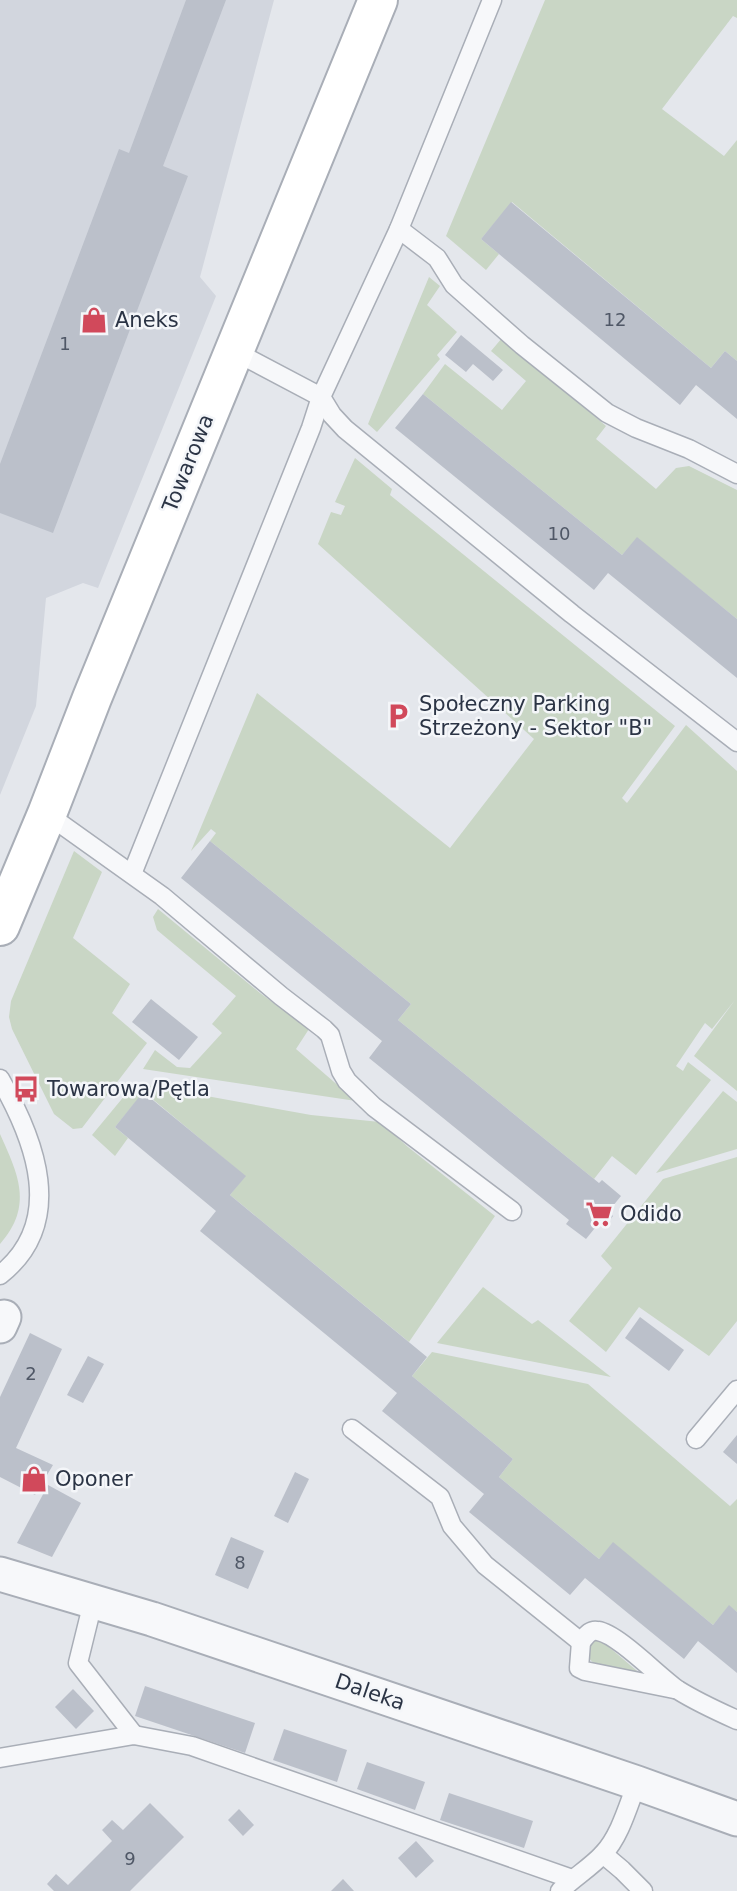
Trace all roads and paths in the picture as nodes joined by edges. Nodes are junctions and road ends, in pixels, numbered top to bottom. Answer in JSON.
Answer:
{"nodes":[{"id":1,"x":377,"y":0,"type":"edge"},
{"id":2,"x":492,"y":0,"type":"edge"},
{"id":3,"x":399,"y":229,"type":"junction"},
{"id":4,"x":234,"y":351,"type":"junction"},
{"id":5,"x":321,"y":397,"type":"junction"},
{"id":6,"x":737,"y":474,"type":"edge"},
{"id":7,"x":737,"y":743,"type":"edge"},
{"id":8,"x":47,"y":814,"type":"junction"},
{"id":9,"x":132,"y":874,"type":"junction"},
{"id":10,"x":0,"y":926,"type":"edge"},
{"id":11,"x":0,"y":1079,"type":"edge"},
{"id":12,"x":512,"y":1211,"type":"dead end"},
{"id":13,"x":0,"y":1275,"type":"edge"},
{"id":14,"x":737,"y":1390,"type":"edge"},
{"id":15,"x":352,"y":1429,"type":"dead end"},
{"id":16,"x":696,"y":1439,"type":"dead end"},
{"id":17,"x":0,"y":1574,"type":"edge"},
{"id":18,"x":93,"y":1602,"type":"junction"},
{"id":19,"x":581,"y":1642,"type":"junction"},
{"id":20,"x":677,"y":1689,"type":"junction"},
{"id":21,"x":737,"y":1720,"type":"edge"},
{"id":22,"x":134,"y":1735,"type":"junction"},
{"id":23,"x":0,"y":1758,"type":"edge"},
{"id":24,"x":637,"y":1783,"type":"junction"},
{"id":25,"x":737,"y":1819,"type":"edge"},
{"id":26,"x":603,"y":1854,"type":"junction"},
{"id":27,"x":566,"y":1885,"type":"edge"},
{"id":28,"x":643,"y":1891,"type":"edge"}],
"edges":[{"from":1,"to":4,"type":"main road","name":"Towarowa"},
{"from":2,"to":3,"type":"lane"},
{"from":3,"to":5,"type":"lane"},
{"from":3,"to":6,"type":"lane"},
{"from":4,"to":5,"type":"lane"},
{"from":4,"to":8,"type":"main road","name":"Towarowa"},
{"from":5,"to":7,"type":"lane"},
{"from":5,"to":9,"type":"lane"},
{"from":8,"to":9,"type":"lane"},
{"from":8,"to":10,"type":"main road","name":"Towarowa"},
{"from":9,"to":12,"type":"lane"},
{"from":11,"to":13,"type":"lane"},
{"from":14,"to":16,"type":"lane"},
{"from":15,"to":19,"type":"lane"},
{"from":17,"to":18,"type":"street","name":"Daleka"},
{"from":18,"to":22,"type":"lane"},
{"from":18,"to":24,"type":"street","name":"Daleka"},
{"from":19,"to":20,"type":"lane"},
{"from":19,"to":20,"type":"lane"},
{"from":20,"to":21,"type":"lane"},
{"from":22,"to":23,"type":"lane"},
{"from":22,"to":27,"type":"lane"},
{"from":24,"to":25,"type":"street","name":"Daleka"},
{"from":24,"to":26,"type":"lane"},
{"from":26,"to":27,"type":"lane"},
{"from":26,"to":28,"type":"lane"}]}
